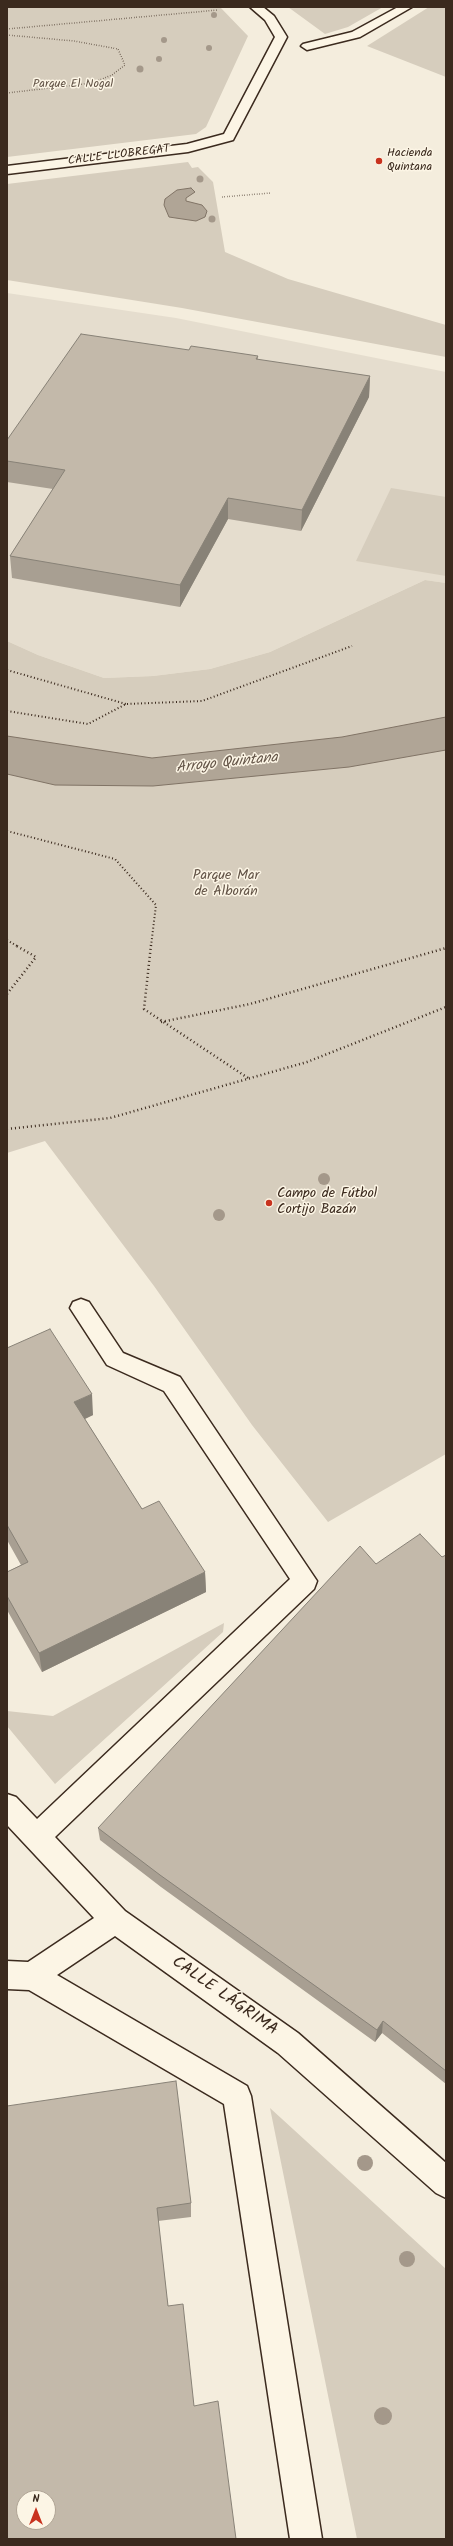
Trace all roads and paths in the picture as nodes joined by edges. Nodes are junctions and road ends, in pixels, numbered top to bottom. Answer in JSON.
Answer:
{"nodes":[{"id":1,"x":256,"y":7,"type":"edge"},
{"id":2,"x":406,"y":7,"type":"edge"},
{"id":3,"x":222,"y":9,"type":"dead end"},
{"id":4,"x":7,"y":29,"type":"edge"},
{"id":5,"x":7,"y":35,"type":"edge"},
{"id":6,"x":307,"y":46,"type":"dead end"},
{"id":7,"x":7,"y":93,"type":"edge"},
{"id":8,"x":7,"y":170,"type":"edge"},
{"id":9,"x":271,"y":193,"type":"dead end"},
{"id":10,"x":222,"y":197,"type":"dead end"},
{"id":11,"x":352,"y":646,"type":"dead end"},
{"id":12,"x":7,"y":670,"type":"edge"},
{"id":13,"x":126,"y":704,"type":"junction"},
{"id":14,"x":7,"y":711,"type":"edge"},
{"id":15,"x":7,"y":831,"type":"edge"},
{"id":16,"x":7,"y":940,"type":"edge"},
{"id":17,"x":446,"y":948,"type":"edge"},
{"id":18,"x":7,"y":994,"type":"edge"},
{"id":19,"x":446,"y":1007,"type":"edge"},
{"id":20,"x":161,"y":1022,"type":"junction"},
{"id":21,"x":248,"y":1078,"type":"junction"},
{"id":22,"x":7,"y":1129,"type":"edge"},
{"id":23,"x":81,"y":1308,"type":"dead end"},
{"id":24,"x":7,"y":1806,"type":"edge"},
{"id":25,"x":35,"y":1838,"type":"junction"},
{"id":26,"x":115,"y":1920,"type":"junction"},
{"id":27,"x":19,"y":1976,"type":"edge"},
{"id":28,"x":446,"y":2183,"type":"edge"},
{"id":29,"x":306,"y":2539,"type":"edge"}],
"edges":[{"from":1,"to":8,"type":"street","name":"CALLE LLOBREGAT"},
{"from":2,"to":6,"type":"street"},
{"from":3,"to":4,"type":"path"},
{"from":5,"to":7,"type":"path"},
{"from":9,"to":10,"type":"path"},
{"from":11,"to":13,"type":"path"},
{"from":12,"to":13,"type":"path"},
{"from":13,"to":14,"type":"path"},
{"from":15,"to":20,"type":"path"},
{"from":16,"to":18,"type":"path"},
{"from":17,"to":20,"type":"path"},
{"from":19,"to":21,"type":"path"},
{"from":20,"to":21,"type":"path"},
{"from":21,"to":22,"type":"path"},
{"from":23,"to":25,"type":"street"},
{"from":24,"to":25,"type":"street","name":"CALLE LÁGRIMA"},
{"from":25,"to":26,"type":"street","name":"CALLE LÁGRIMA"},
{"from":26,"to":27,"type":"street"},
{"from":26,"to":28,"type":"street","name":"CALLE LÁGRIMA"},
{"from":27,"to":29,"type":"street"}]}
